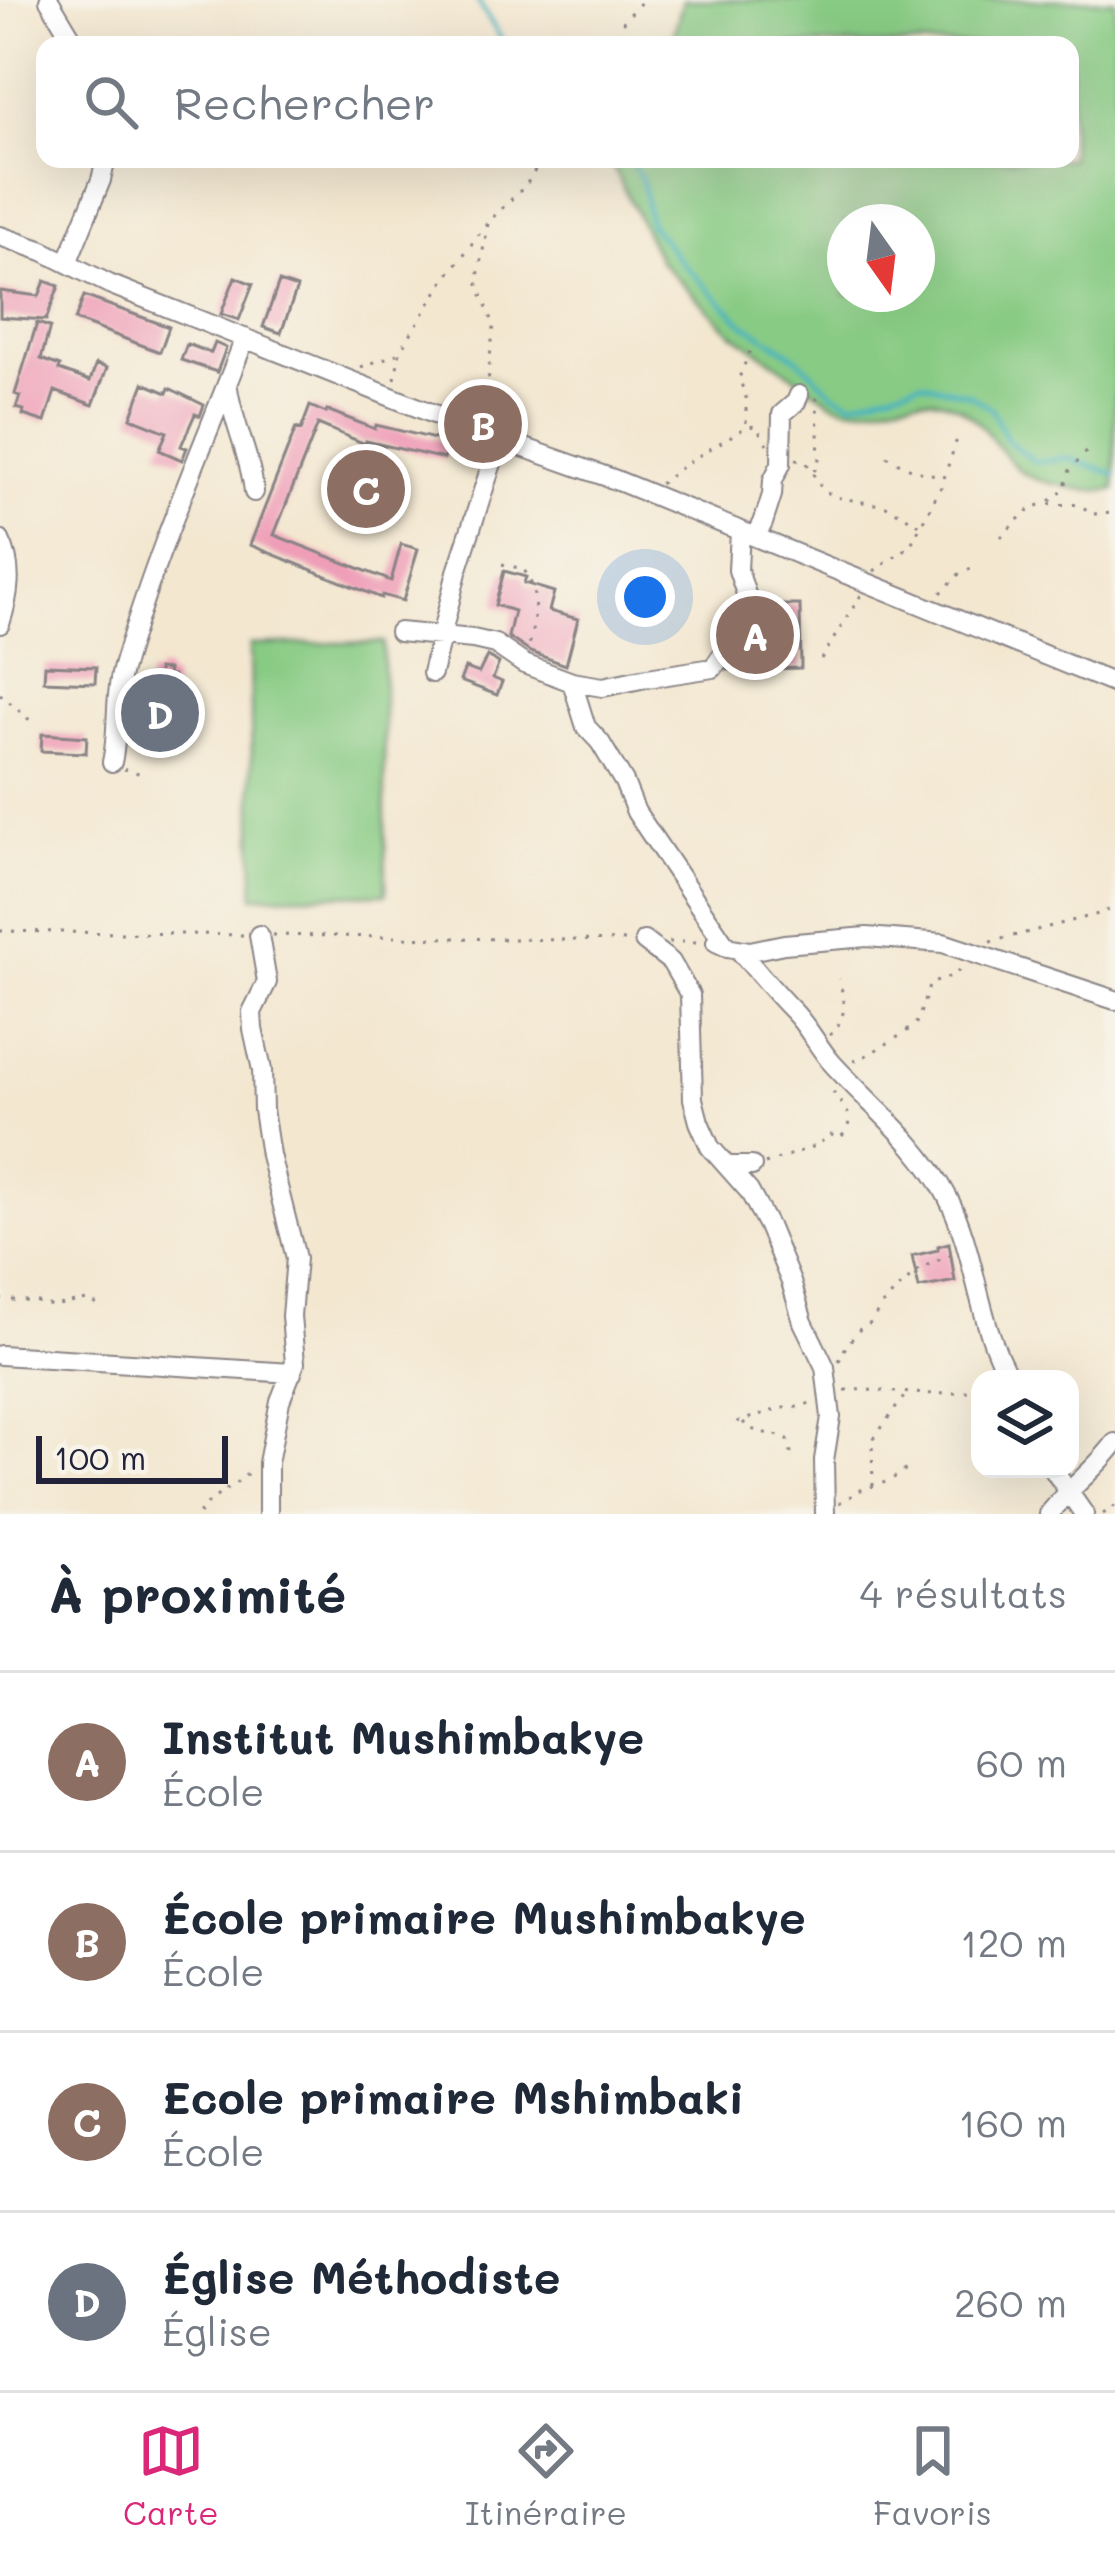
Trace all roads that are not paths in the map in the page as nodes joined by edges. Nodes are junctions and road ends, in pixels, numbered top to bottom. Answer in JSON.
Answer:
{"nodes":[{"id":1,"x":49,"y":0,"type":"edge"},
{"id":2,"x":71,"y":36,"type":"edge"},
{"id":3,"x":104,"y":168,"type":"edge"},
{"id":4,"x":0,"y":236,"type":"edge"},
{"id":5,"x":67,"y":263,"type":"junction"},
{"id":6,"x":244,"y":338,"type":"junction"},
{"id":7,"x":227,"y":383,"type":"junction"},
{"id":8,"x":805,"y":389,"type":"road end"},
{"id":9,"x":498,"y":438,"type":"junction"},
{"id":10,"x":254,"y":492,"type":"dead end"},
{"id":11,"x":748,"y":534,"type":"junction"},
{"id":12,"x":0,"y":540,"type":"edge"},
{"id":13,"x":0,"y":624,"type":"edge"},
{"id":14,"x":398,"y":632,"type":"dead end"},
{"id":15,"x":441,"y":636,"type":"junction"},
{"id":16,"x":432,"y":673,"type":"dead end"},
{"id":17,"x":572,"y":682,"type":"junction"},
{"id":18,"x":1115,"y":684,"type":"edge"},
{"id":19,"x":112,"y":762,"type":"dead end"},
{"id":20,"x":259,"y":935,"type":"road end"},
{"id":21,"x":644,"y":941,"type":"road end"},
{"id":22,"x":727,"y":946,"type":"junction"},
{"id":23,"x":1115,"y":1000,"type":"edge"},
{"id":24,"x":728,"y":1166,"type":"junction"},
{"id":25,"x":752,"y":1166,"type":"road end"},
{"id":26,"x":0,"y":1355,"type":"edge"},
{"id":27,"x":1006,"y":1370,"type":"edge"},
{"id":28,"x":292,"y":1373,"type":"junction"},
{"id":29,"x":1115,"y":1443,"type":"edge"},
{"id":30,"x":1060,"y":1478,"type":"edge"},
{"id":31,"x":1069,"y":1490,"type":"junction"},
{"id":32,"x":268,"y":1514,"type":"edge"},
{"id":33,"x":825,"y":1514,"type":"edge"},
{"id":34,"x":1049,"y":1514,"type":"edge"},
{"id":35,"x":1084,"y":1514,"type":"edge"}],
"edges":[{"from":1,"to":2,"type":"street"},
{"from":3,"to":5,"type":"street"},
{"from":4,"to":5,"type":"street"},
{"from":5,"to":6,"type":"street"},
{"from":6,"to":7,"type":"street"},
{"from":6,"to":9,"type":"street"},
{"from":7,"to":10,"type":"street"},
{"from":7,"to":19,"type":"street"},
{"from":8,"to":11,"type":"street"},
{"from":9,"to":11,"type":"street"},
{"from":9,"to":15,"type":"street"},
{"from":11,"to":17,"type":"street"},
{"from":11,"to":18,"type":"street"},
{"from":12,"to":13,"type":"street"},
{"from":14,"to":15,"type":"street"},
{"from":15,"to":16,"type":"street"},
{"from":15,"to":17,"type":"street"},
{"from":17,"to":22,"type":"street"},
{"from":20,"to":28,"type":"street"},
{"from":21,"to":24,"type":"street"},
{"from":22,"to":23,"type":"street"},
{"from":22,"to":27,"type":"street"},
{"from":24,"to":25,"type":"street"},
{"from":24,"to":33,"type":"street"},
{"from":26,"to":28,"type":"street"},
{"from":28,"to":32,"type":"street"},
{"from":29,"to":31,"type":"street"},
{"from":30,"to":31,"type":"street"},
{"from":31,"to":34,"type":"street"},
{"from":31,"to":35,"type":"street"}]}
